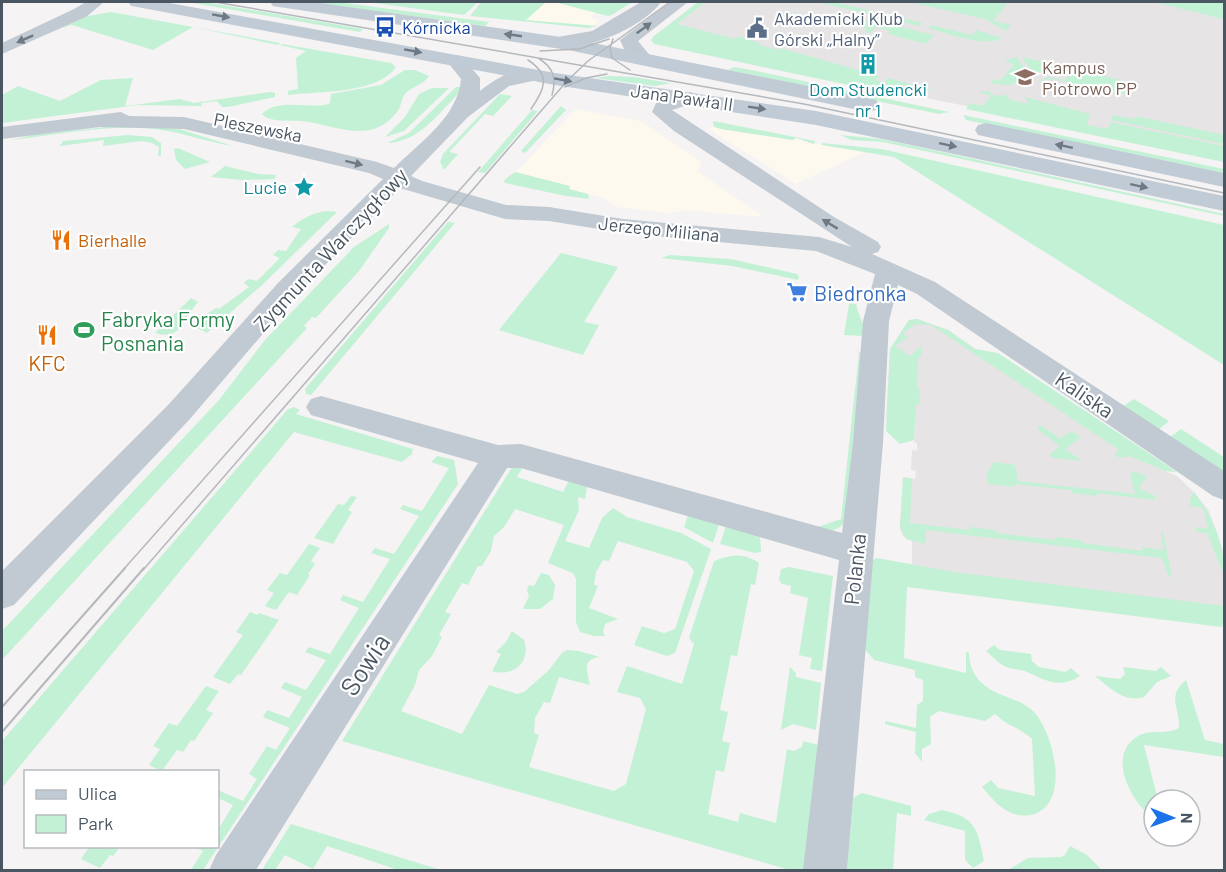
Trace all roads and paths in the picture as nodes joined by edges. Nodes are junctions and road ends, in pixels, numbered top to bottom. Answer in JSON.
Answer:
{"nodes":[{"id":1,"x":96,"y":2,"type":"edge"},
{"id":2,"x":137,"y":2,"type":"edge"},
{"id":3,"x":279,"y":2,"type":"edge"},
{"id":4,"x":652,"y":2,"type":"edge"},
{"id":5,"x":680,"y":2,"type":"edge"},
{"id":6,"x":559,"y":42,"type":"junction"},
{"id":7,"x":2,"y":49,"type":"edge"},
{"id":8,"x":644,"y":59,"type":"junction"},
{"id":9,"x":455,"y":60,"type":"junction"},
{"id":10,"x":535,"y":75,"type":"junction"},
{"id":11,"x":690,"y":98,"type":"junction"},
{"id":12,"x":891,"y":110,"type":"dead end"},
{"id":13,"x":461,"y":112,"type":"junction"},
{"id":14,"x":964,"y":125,"type":"dead end"},
{"id":15,"x":2,"y":133,"type":"edge"},
{"id":16,"x":404,"y":170,"type":"junction"},
{"id":17,"x":1224,"y":180,"type":"edge"},
{"id":18,"x":1224,"y":204,"type":"edge"},
{"id":19,"x":892,"y":271,"type":"junction"},
{"id":20,"x":321,"y":406,"type":"dead end"},
{"id":21,"x":498,"y":457,"type":"junction"},
{"id":22,"x":1224,"y":487,"type":"edge"},
{"id":23,"x":856,"y":551,"type":"junction"},
{"id":24,"x":2,"y":594,"type":"edge"},
{"id":25,"x":231,"y":870,"type":"edge"},
{"id":26,"x":825,"y":870,"type":"edge"}],
"edges":[{"from":1,"to":7,"type":"street","one_way":true},
{"from":2,"to":9,"type":"main road","name":"Jana Pawła II","one_way":true},
{"from":6,"to":3,"type":"main road","name":"Jana Pawła II","one_way":true},
{"from":4,"to":6,"type":"street"},
{"from":8,"to":5,"type":"street","one_way":true},
{"from":6,"to":8,"type":"main road","name":"Jana Pawła II"},
{"from":8,"to":12,"type":"main road","name":"Jana Pawła II"},
{"from":9,"to":10,"type":"main road","name":"Jana Pawła II"},
{"from":9,"to":13,"type":"street","name":"Zygmunta Warczygłowy"},
{"from":10,"to":11,"type":"main road","name":"Jana Pawła II","one_way":true},
{"from":10,"to":13,"type":"street","name":"Zygmunta Warczygłowy"},
{"from":11,"to":18,"type":"main road","name":"Jana Pawła II","one_way":true},
{"from":19,"to":11,"type":"street","name":"Kaliska","one_way":true},
{"from":13,"to":16,"type":"street","name":"Zygmunta Warczygłowy"},
{"from":17,"to":14,"type":"main road","one_way":true},
{"from":15,"to":16,"type":"street","name":"Pleszewska"},
{"from":16,"to":19,"type":"street","name":"Jerzego Miliana"},
{"from":16,"to":24,"type":"street","name":"Zygmunta Warczygłowy"},
{"from":19,"to":22,"type":"street","name":"Kaliska"},
{"from":19,"to":23,"type":"street","name":"Polanka"},
{"from":20,"to":21,"type":"street"},
{"from":21,"to":23,"type":"street"},
{"from":21,"to":25,"type":"street","name":"Sowia"},
{"from":23,"to":26,"type":"street","name":"Polanka"}]}
